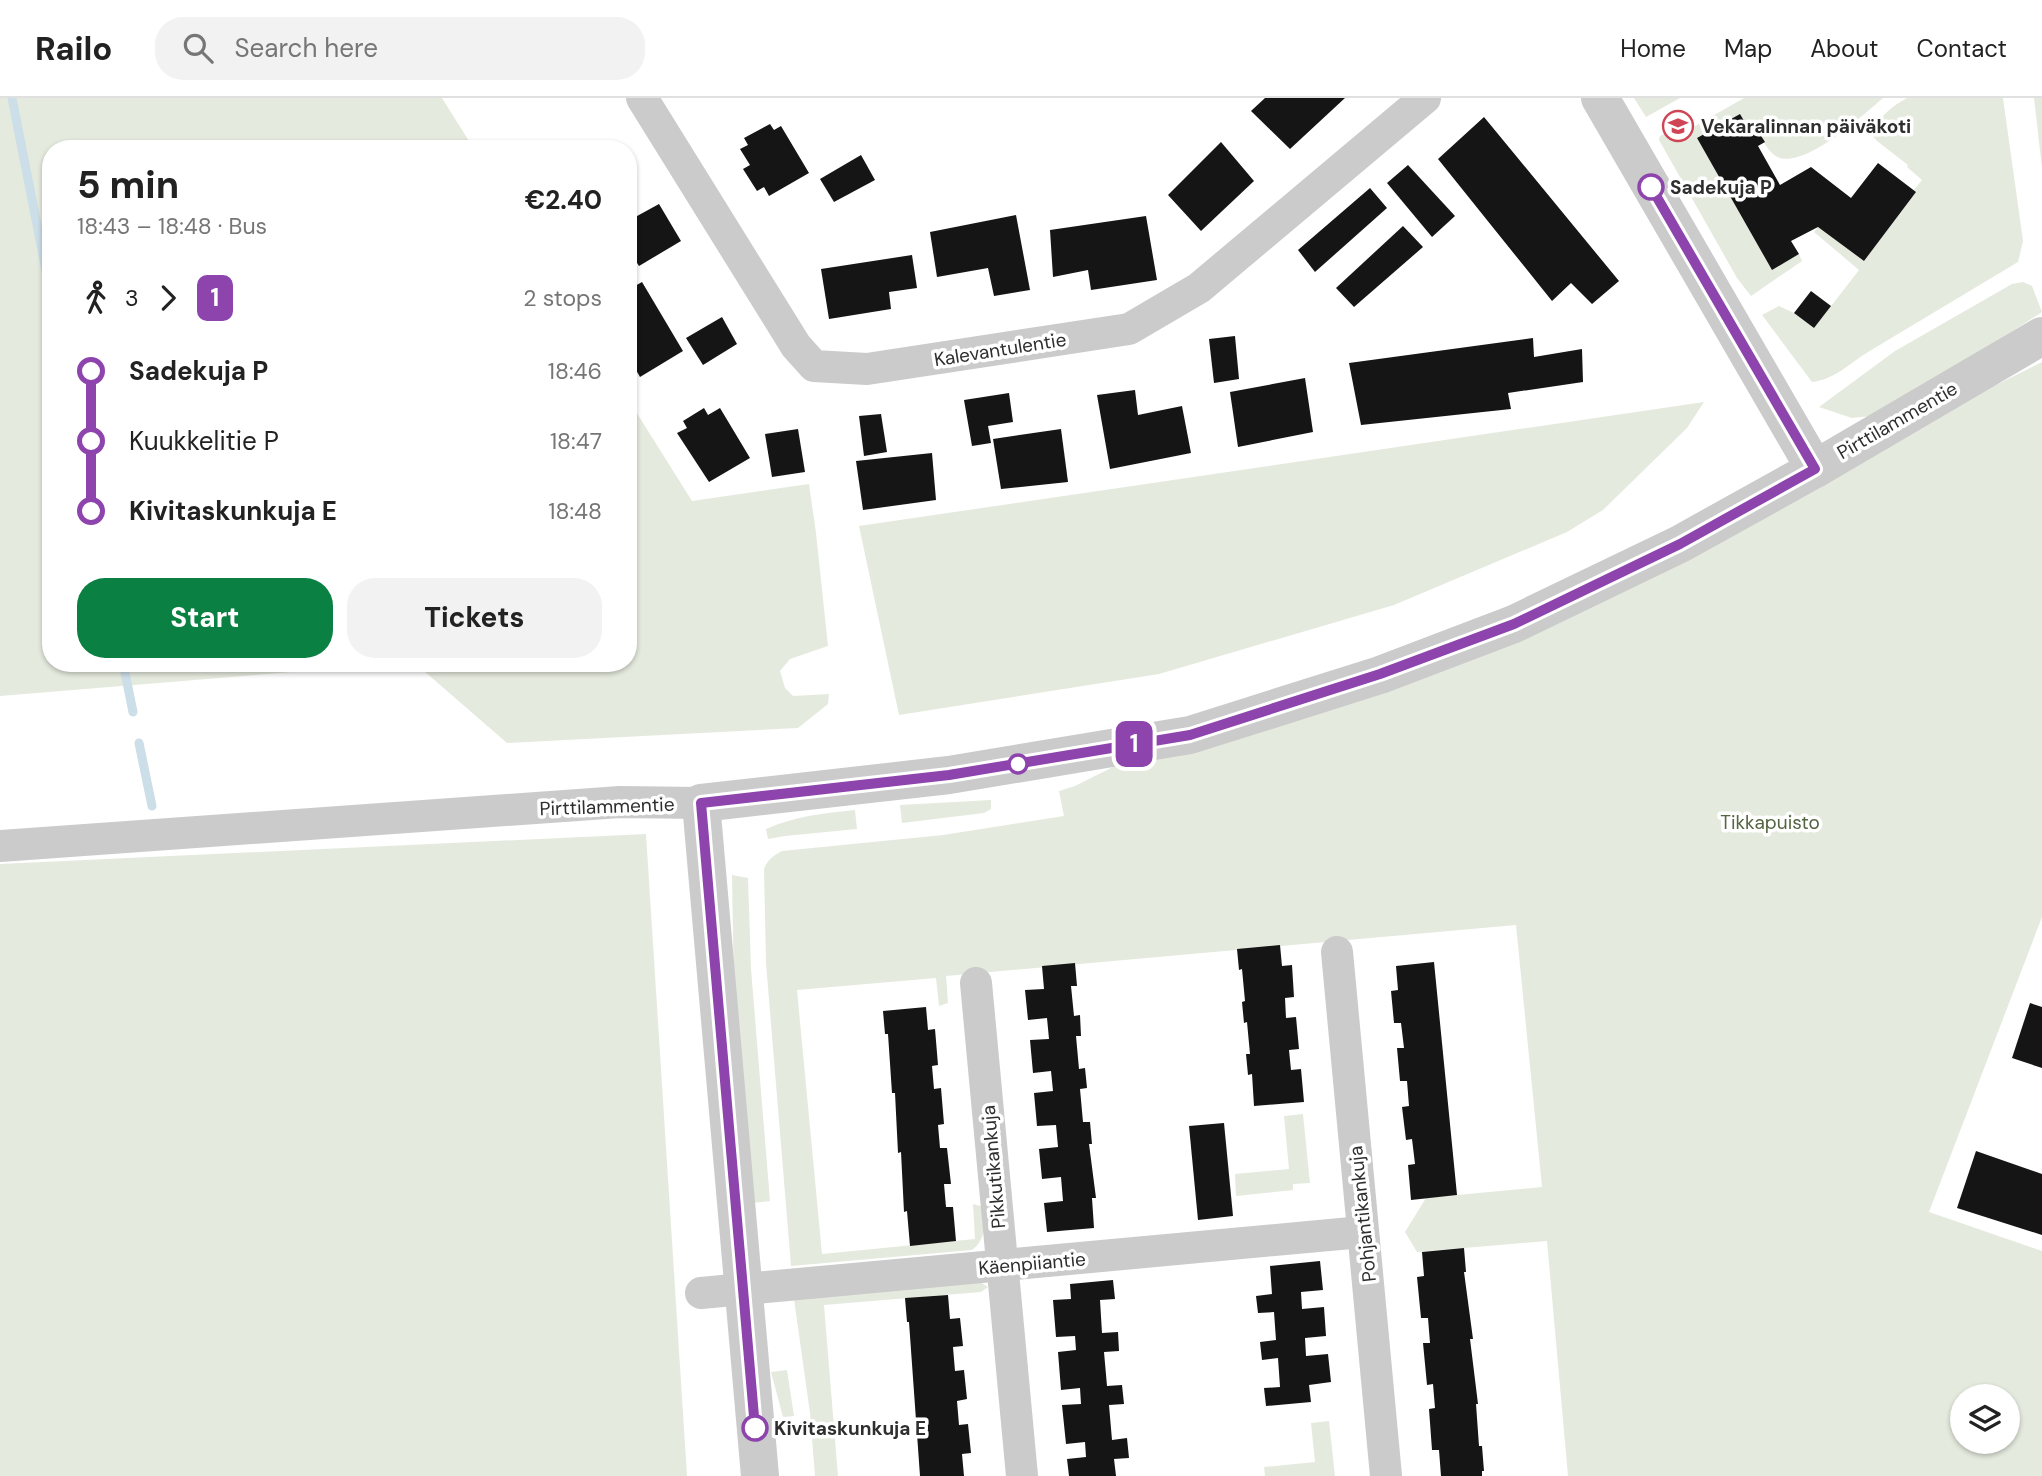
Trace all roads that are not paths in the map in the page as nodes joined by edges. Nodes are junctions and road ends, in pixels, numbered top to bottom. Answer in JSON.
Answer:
{"nodes":[{"id":1,"x":642,"y":98,"type":"edge"},
{"id":2,"x":1425,"y":98,"type":"edge"},
{"id":3,"x":1600,"y":98,"type":"edge"},
{"id":4,"x":2042,"y":336,"type":"edge"},
{"id":5,"x":1815,"y":469,"type":"junction"},
{"id":6,"x":701,"y":803,"type":"junction"},
{"id":7,"x":0,"y":846,"type":"edge"},
{"id":8,"x":1337,"y":952,"type":"dead end"},
{"id":9,"x":976,"y":984,"type":"dead end"},
{"id":10,"x":1362,"y":1232,"type":"junction"},
{"id":11,"x":1002,"y":1265,"type":"junction"},
{"id":12,"x":743,"y":1289,"type":"junction"},
{"id":13,"x":701,"y":1293,"type":"dead end"},
{"id":14,"x":760,"y":1476,"type":"edge"},
{"id":15,"x":1022,"y":1476,"type":"edge"},
{"id":16,"x":1386,"y":1476,"type":"edge"}],
"edges":[{"from":1,"to":2,"type":"street","name":"Kalevantulentie"},
{"from":3,"to":5,"type":"street"},
{"from":4,"to":5,"type":"street","name":"Pirttilammentie"},
{"from":5,"to":6,"type":"street","name":"Pirttilammentie"},
{"from":6,"to":7,"type":"street","name":"Pirttilammentie"},
{"from":6,"to":12,"type":"street"},
{"from":8,"to":10,"type":"street","name":"Pohjantikankuja"},
{"from":9,"to":11,"type":"street","name":"Pikkutikankuja"},
{"from":10,"to":11,"type":"street","name":"Käenpiiantie"},
{"from":10,"to":16,"type":"street","name":"Pohjantikankuja"},
{"from":11,"to":12,"type":"street","name":"Käenpiiantie"},
{"from":11,"to":15,"type":"street","name":"Pikkutikankuja"},
{"from":12,"to":13,"type":"street","name":"Käenpiiantie"},
{"from":12,"to":14,"type":"street"}]}
